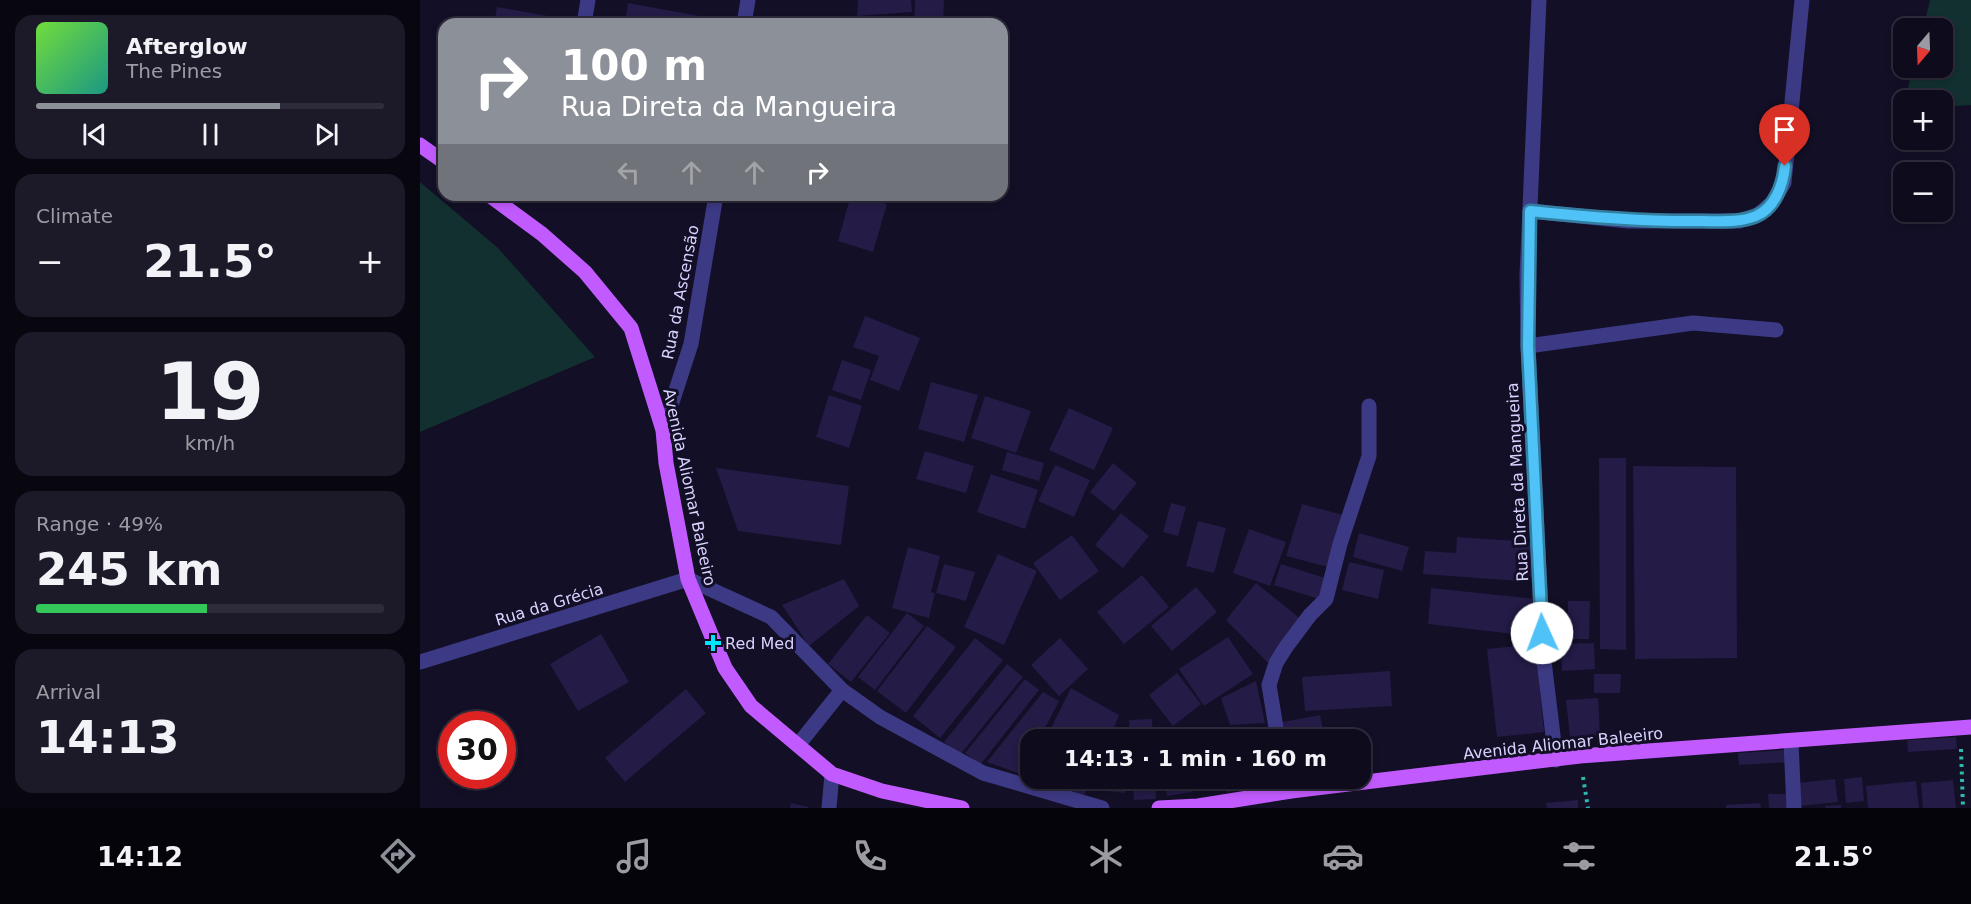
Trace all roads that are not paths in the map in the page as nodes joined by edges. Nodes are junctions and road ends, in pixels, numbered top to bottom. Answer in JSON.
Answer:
{"nodes":[{"id":1,"x":588,"y":0,"type":"edge"},
{"id":2,"x":748,"y":0,"type":"edge"},
{"id":3,"x":1539,"y":0,"type":"edge"},
{"id":4,"x":1802,"y":0,"type":"edge"},
{"id":5,"x":585,"y":18,"type":"edge"},
{"id":6,"x":745,"y":18,"type":"edge"},
{"id":7,"x":420,"y":145,"type":"edge"},
{"id":8,"x":438,"y":158,"type":"edge"},
{"id":9,"x":497,"y":201,"type":"edge"},
{"id":10,"x":715,"y":201,"type":"edge"},
{"id":11,"x":1530,"y":211,"type":"junction"},
{"id":12,"x":1776,"y":330,"type":"dead end"},
{"id":13,"x":1528,"y":346,"type":"junction"},
{"id":14,"x":1369,"y":406,"type":"dead end"},
{"id":15,"x":663,"y":430,"type":"junction"},
{"id":16,"x":688,"y":579,"type":"junction"},
{"id":17,"x":420,"y":662,"type":"edge"},
{"id":18,"x":842,"y":690,"type":"junction"},
{"id":19,"x":1965,"y":728,"type":"edge"},
{"id":20,"x":1276,"y":729,"type":"edge"},
{"id":21,"x":1791,"y":742,"type":"junction"},
{"id":22,"x":798,"y":745,"type":"junction"},
{"id":23,"x":1556,"y":760,"type":"junction"},
{"id":24,"x":832,"y":774,"type":"junction"},
{"id":25,"x":1371,"y":777,"type":"edge"},
{"id":26,"x":1272,"y":789,"type":"edge"},
{"id":27,"x":829,"y":808,"type":"edge"},
{"id":28,"x":962,"y":808,"type":"edge"},
{"id":29,"x":1102,"y":808,"type":"edge"},
{"id":30,"x":1159,"y":808,"type":"edge"},
{"id":31,"x":1794,"y":808,"type":"edge"}],
"edges":[{"from":1,"to":5,"type":"street"},
{"from":2,"to":6,"type":"street"},
{"from":3,"to":11,"type":"street","name":"Rua Direta da Mangueira"},
{"from":4,"to":11,"type":"street"},
{"from":7,"to":8,"type":"main road"},
{"from":9,"to":15,"type":"main road","name":"Avenida Aliomar Baleeiro"},
{"from":10,"to":15,"type":"street","name":"Rua da Ascensão"},
{"from":11,"to":13,"type":"street","name":"Rua Direta da Mangueira"},
{"from":12,"to":13,"type":"street"},
{"from":13,"to":23,"type":"street","name":"Rua Direta da Mangueira"},
{"from":14,"to":20,"type":"street"},
{"from":15,"to":16,"type":"main road","name":"Avenida Aliomar Baleeiro"},
{"from":16,"to":17,"type":"street","name":"Rua da Grécia"},
{"from":16,"to":18,"type":"street"},
{"from":16,"to":22,"type":"main road","name":"Avenida Aliomar Baleeiro"},
{"from":18,"to":22,"type":"street"},
{"from":18,"to":29,"type":"street"},
{"from":19,"to":21,"type":"main road","name":"Avenida Aliomar Baleeiro"},
{"from":21,"to":23,"type":"main road","name":"Avenida Aliomar Baleeiro"},
{"from":21,"to":31,"type":"street"},
{"from":22,"to":24,"type":"main road","name":"Avenida Aliomar Baleeiro"},
{"from":23,"to":25,"type":"main road","name":"Avenida Aliomar Baleeiro"},
{"from":24,"to":27,"type":"street"},
{"from":24,"to":28,"type":"main road","name":"Avenida Aliomar Baleeiro"},
{"from":26,"to":30,"type":"main road","name":"Avenida Aliomar Baleeiro"}]}
